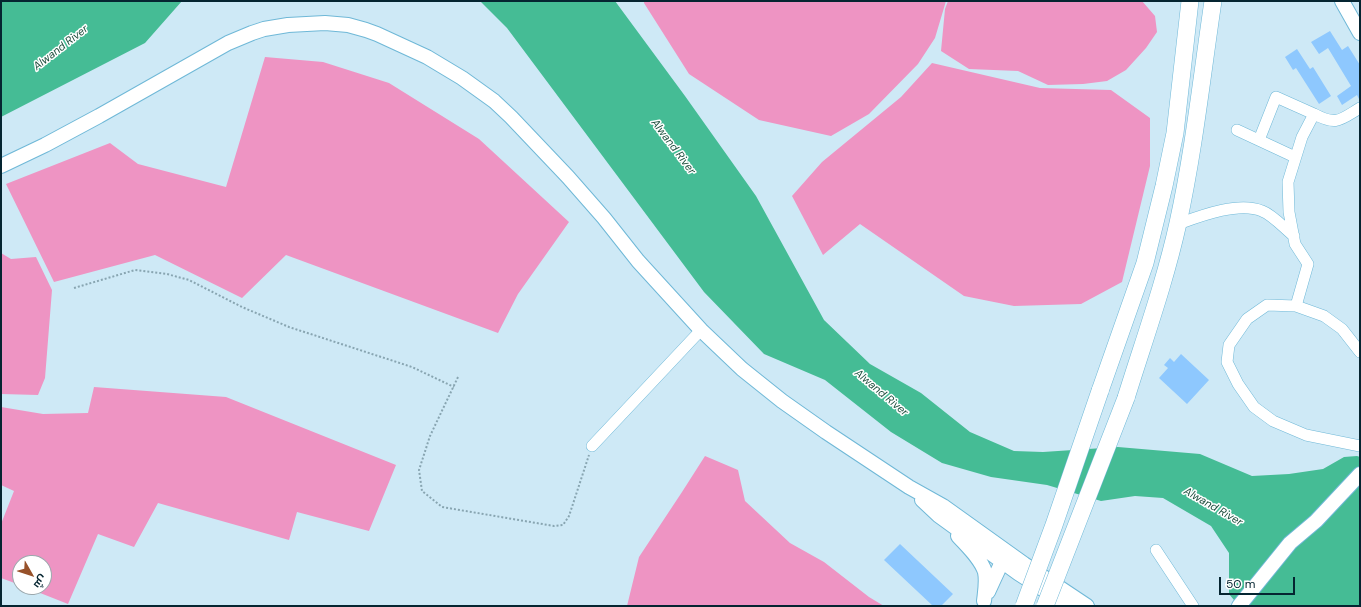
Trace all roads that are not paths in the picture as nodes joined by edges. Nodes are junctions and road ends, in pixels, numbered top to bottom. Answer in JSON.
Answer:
{"nodes":[{"id":1,"x":1190,"y":1,"type":"edge"},
{"id":2,"x":1213,"y":1,"type":"edge"},
{"id":3,"x":1342,"y":1,"type":"edge"},
{"id":4,"x":1360,"y":33,"type":"edge"},
{"id":5,"x":1360,"y":108,"type":"edge"},
{"id":6,"x":1314,"y":114,"type":"junction"},
{"id":7,"x":1237,"y":130,"type":"dead end"},
{"id":8,"x":1259,"y":140,"type":"junction"},
{"id":9,"x":1295,"y":157,"type":"junction"},
{"id":10,"x":1,"y":166,"type":"edge"},
{"id":11,"x":1178,"y":224,"type":"junction"},
{"id":12,"x":1294,"y":236,"type":"junction"},
{"id":13,"x":1296,"y":306,"type":"junction"},
{"id":14,"x":701,"y":330,"type":"junction"},
{"id":15,"x":1360,"y":352,"type":"edge"},
{"id":16,"x":592,"y":446,"type":"road end"},
{"id":17,"x":1360,"y":446,"type":"edge"},
{"id":18,"x":1360,"y":474,"type":"edge"},
{"id":19,"x":909,"y":487,"type":"junction"},
{"id":20,"x":938,"y":514,"type":"junction"},
{"id":21,"x":1156,"y":550,"type":"dead end"},
{"id":22,"x":1004,"y":556,"type":"junction"},
{"id":23,"x":984,"y":604,"type":"edge"},
{"id":24,"x":1024,"y":606,"type":"edge"},
{"id":25,"x":1046,"y":606,"type":"edge"},
{"id":26,"x":1069,"y":606,"type":"edge"},
{"id":27,"x":1087,"y":606,"type":"edge"},
{"id":28,"x":1194,"y":606,"type":"edge"},
{"id":29,"x":1239,"y":606,"type":"edge"}],
"edges":[{"from":1,"to":24,"type":"main road","bridge":true},
{"from":2,"to":11,"type":"main road"},
{"from":3,"to":4,"type":"street"},
{"from":5,"to":6,"type":"street"},
{"from":6,"to":8,"type":"street"},
{"from":6,"to":9,"type":"street"},
{"from":7,"to":8,"type":"street"},
{"from":8,"to":9,"type":"street"},
{"from":9,"to":12,"type":"street"},
{"from":10,"to":14,"type":"street"},
{"from":11,"to":12,"type":"street"},
{"from":11,"to":25,"type":"main road","bridge":true},
{"from":12,"to":13,"type":"street"},
{"from":13,"to":15,"type":"street"},
{"from":13,"to":17,"type":"street"},
{"from":14,"to":16,"type":"street"},
{"from":14,"to":19,"type":"street"},
{"from":18,"to":29,"type":"street"},
{"from":19,"to":20,"type":"street"},
{"from":19,"to":22,"type":"street"},
{"from":20,"to":22,"type":"street"},
{"from":20,"to":23,"type":"street"},
{"from":21,"to":28,"type":"street"},
{"from":22,"to":23,"type":"street"},
{"from":22,"to":26,"type":"street"},
{"from":22,"to":27,"type":"street"}]}
